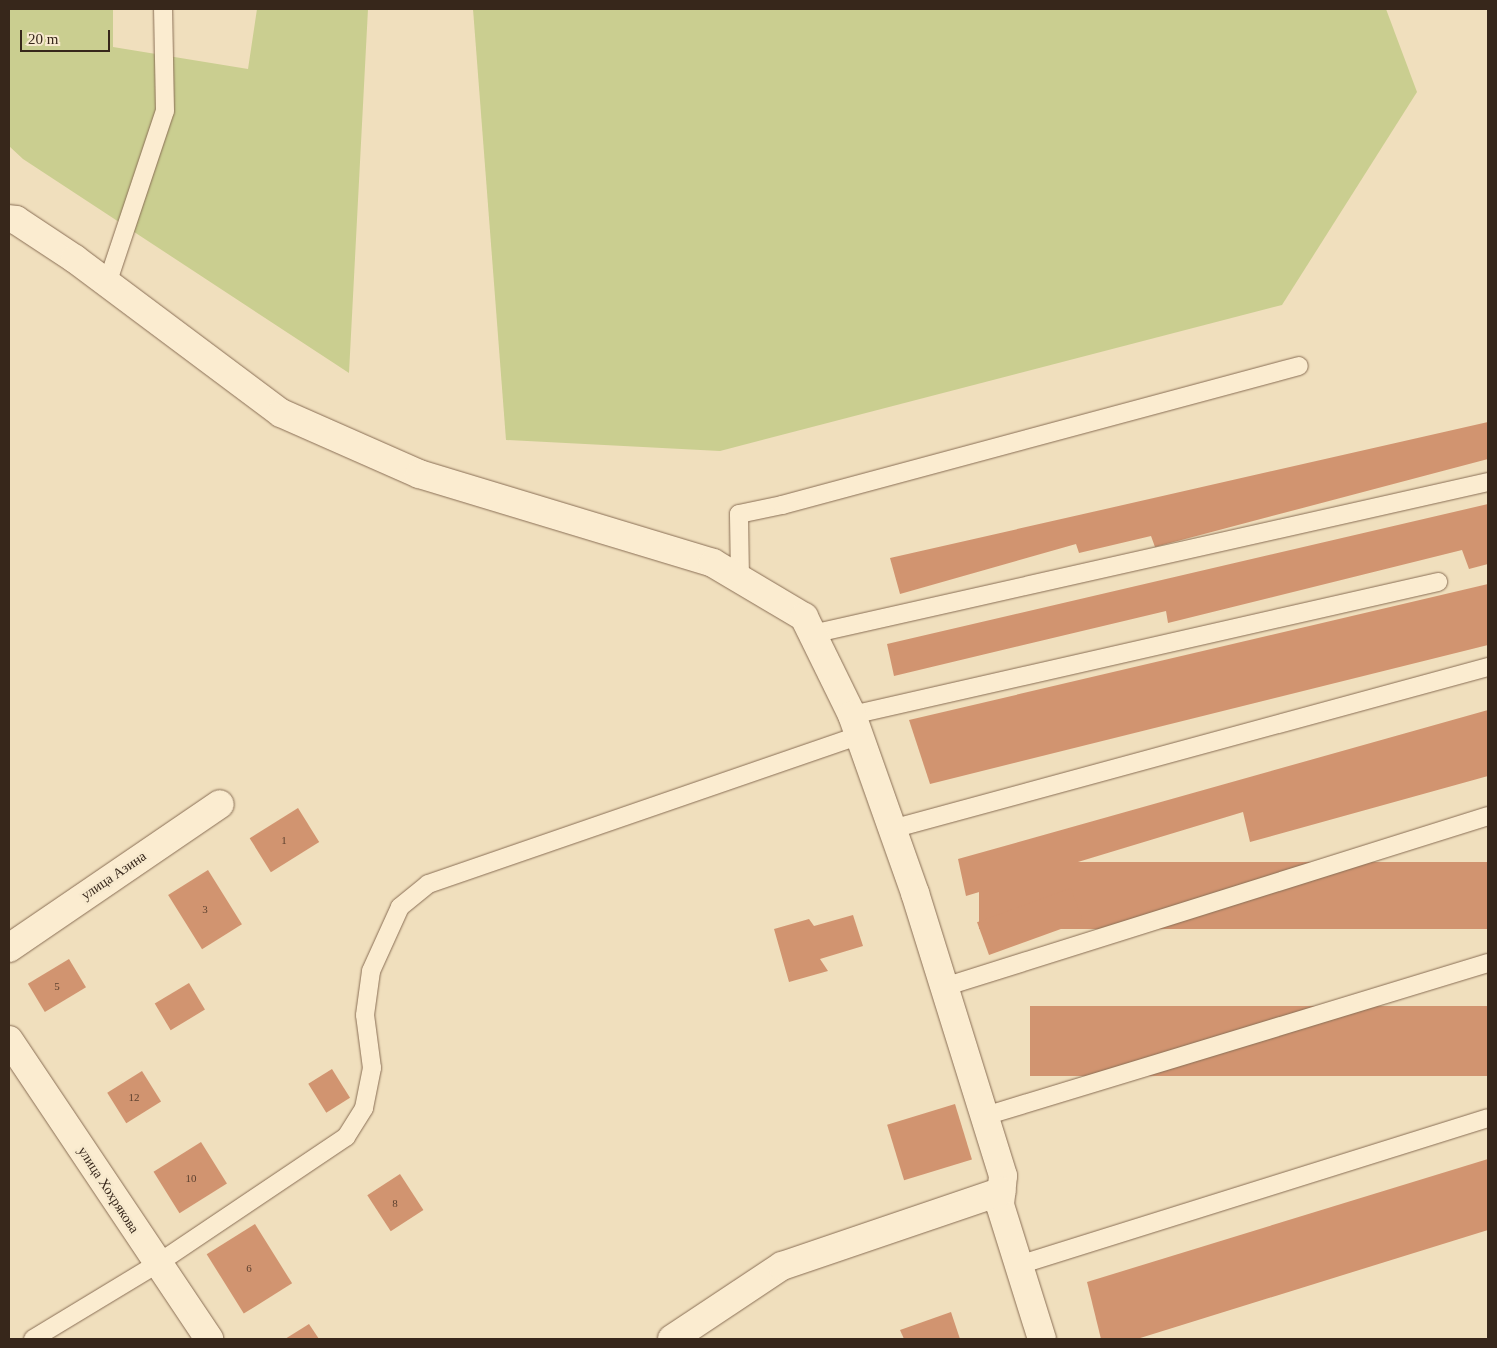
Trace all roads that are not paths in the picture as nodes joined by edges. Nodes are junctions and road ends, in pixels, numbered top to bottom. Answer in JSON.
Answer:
{"nodes":[{"id":1,"x":163,"y":9,"type":"edge"},
{"id":2,"x":9,"y":219,"type":"edge"},
{"id":3,"x":107,"y":284,"type":"junction"},
{"id":4,"x":1299,"y":366,"type":"dead end"},
{"id":5,"x":1488,"y":482,"type":"edge"},
{"id":6,"x":740,"y":579,"type":"junction"},
{"id":7,"x":1438,"y":582,"type":"dead end"},
{"id":8,"x":812,"y":634,"type":"junction"},
{"id":9,"x":1488,"y":667,"type":"edge"},
{"id":10,"x":855,"y":726,"type":"junction"},
{"id":11,"x":220,"y":804,"type":"dead end"},
{"id":12,"x":1488,"y":816,"type":"edge"},
{"id":13,"x":892,"y":829,"type":"junction"},
{"id":14,"x":9,"y":948,"type":"edge"},
{"id":15,"x":1488,"y":963,"type":"edge"},
{"id":16,"x":944,"y":987,"type":"junction"},
{"id":17,"x":9,"y":1040,"type":"edge"},
{"id":18,"x":985,"y":1116,"type":"junction"},
{"id":19,"x":1488,"y":1118,"type":"edge"},
{"id":20,"x":1002,"y":1191,"type":"junction"},
{"id":21,"x":157,"y":1264,"type":"junction"},
{"id":22,"x":1019,"y":1265,"type":"junction"},
{"id":23,"x":33,"y":1339,"type":"edge"},
{"id":24,"x":209,"y":1339,"type":"edge"},
{"id":25,"x":672,"y":1339,"type":"edge"},
{"id":26,"x":1042,"y":1339,"type":"edge"}],
"edges":[{"from":1,"to":3,"type":"lane"},
{"from":2,"to":3,"type":"street"},
{"from":3,"to":6,"type":"street"},
{"from":4,"to":6,"type":"lane"},
{"from":5,"to":8,"type":"lane"},
{"from":6,"to":8,"type":"street"},
{"from":7,"to":10,"type":"lane"},
{"from":8,"to":10,"type":"street"},
{"from":9,"to":13,"type":"lane"},
{"from":10,"to":13,"type":"street"},
{"from":10,"to":21,"type":"lane"},
{"from":11,"to":14,"type":"street","name":"улица Азина"},
{"from":12,"to":16,"type":"lane"},
{"from":13,"to":16,"type":"street"},
{"from":15,"to":18,"type":"lane"},
{"from":16,"to":18,"type":"street"},
{"from":17,"to":21,"type":"street","name":"улица Хохрякова"},
{"from":18,"to":20,"type":"street"},
{"from":19,"to":22,"type":"lane"},
{"from":20,"to":22,"type":"street"},
{"from":20,"to":25,"type":"street"},
{"from":21,"to":23,"type":"lane"},
{"from":21,"to":24,"type":"street","name":"улица Хохрякова"},
{"from":22,"to":26,"type":"street"}]}
